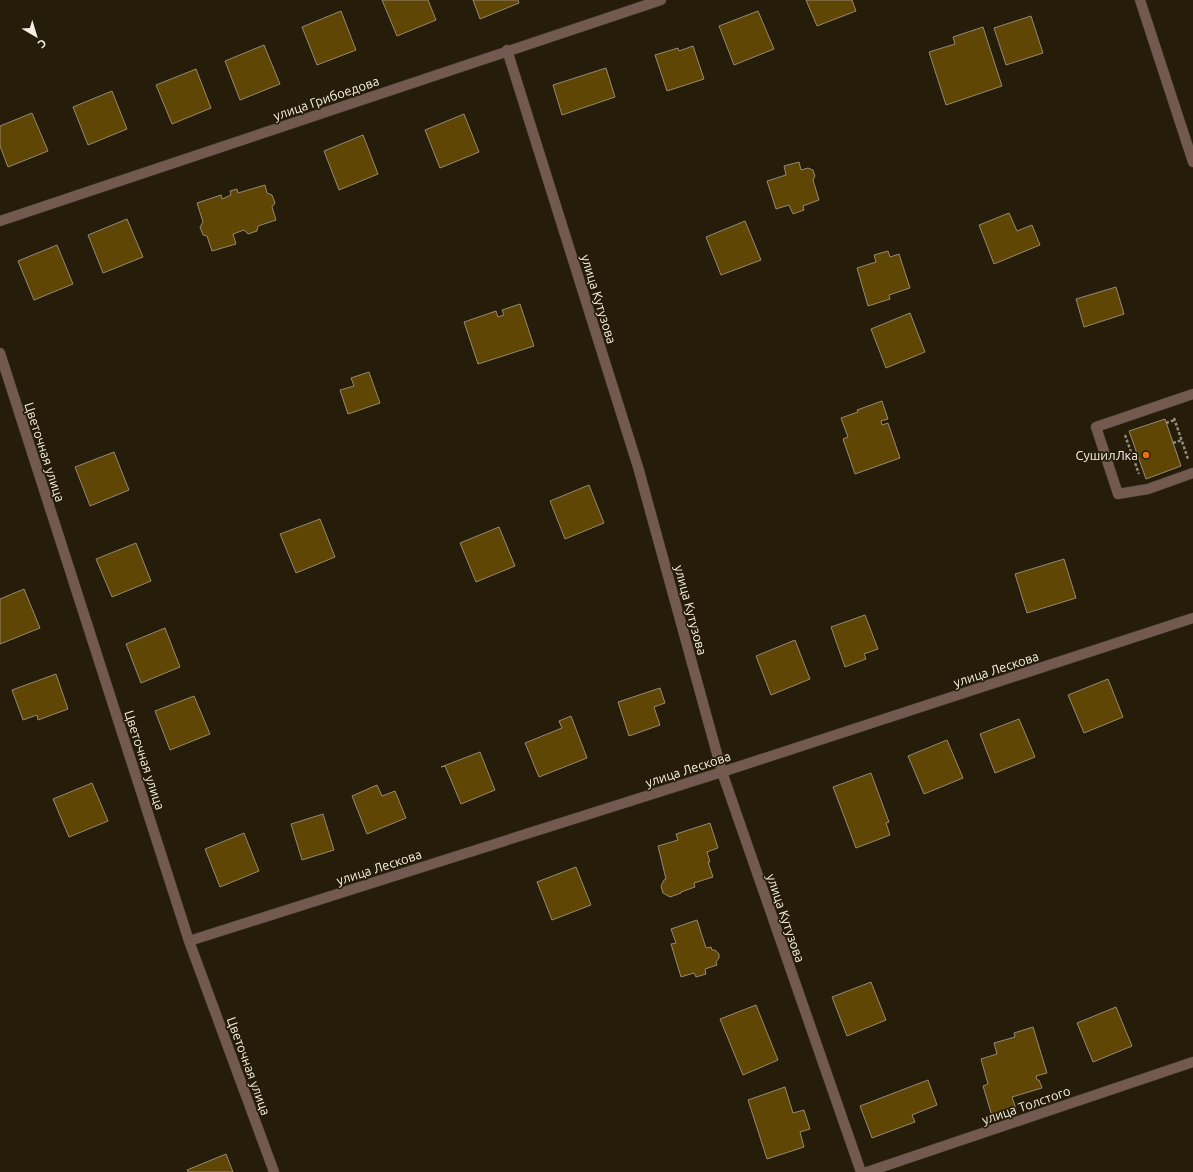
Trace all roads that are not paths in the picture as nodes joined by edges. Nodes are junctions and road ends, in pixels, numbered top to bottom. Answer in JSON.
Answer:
{"nodes":[{"id":1,"x":661,"y":0,"type":"edge"},
{"id":2,"x":1140,"y":0,"type":"edge"},
{"id":3,"x":507,"y":50,"type":"junction"},
{"id":4,"x":1193,"y":162,"type":"edge"},
{"id":5,"x":0,"y":221,"type":"edge"},
{"id":6,"x":0,"y":353,"type":"edge"},
{"id":7,"x":1193,"y":394,"type":"edge"},
{"id":8,"x":1193,"y":474,"type":"edge"},
{"id":9,"x":1193,"y":618,"type":"edge"},
{"id":10,"x":722,"y":772,"type":"junction"},
{"id":11,"x":189,"y":941,"type":"junction"},
{"id":12,"x":1193,"y":1062,"type":"edge"},
{"id":13,"x":274,"y":1172,"type":"edge"},
{"id":14,"x":861,"y":1172,"type":"edge"},
{"id":15,"x":867,"y":1172,"type":"edge"}],
"edges":[{"from":1,"to":3,"type":"street","name":"улица Грибоедова"},
{"from":2,"to":4,"type":"street"},
{"from":3,"to":5,"type":"street","name":"улица Грибоедова"},
{"from":3,"to":10,"type":"street","name":"улица Кутузова"},
{"from":6,"to":11,"type":"street","name":"Цветочная улица"},
{"from":7,"to":8,"type":"street"},
{"from":9,"to":10,"type":"street","name":"улица Лескова"},
{"from":10,"to":11,"type":"street","name":"улица Лескова"},
{"from":10,"to":14,"type":"street","name":"улица Кутузова"},
{"from":11,"to":13,"type":"street","name":"Цветочная улица"},
{"from":12,"to":15,"type":"street","name":"улица Толстого"}]}
